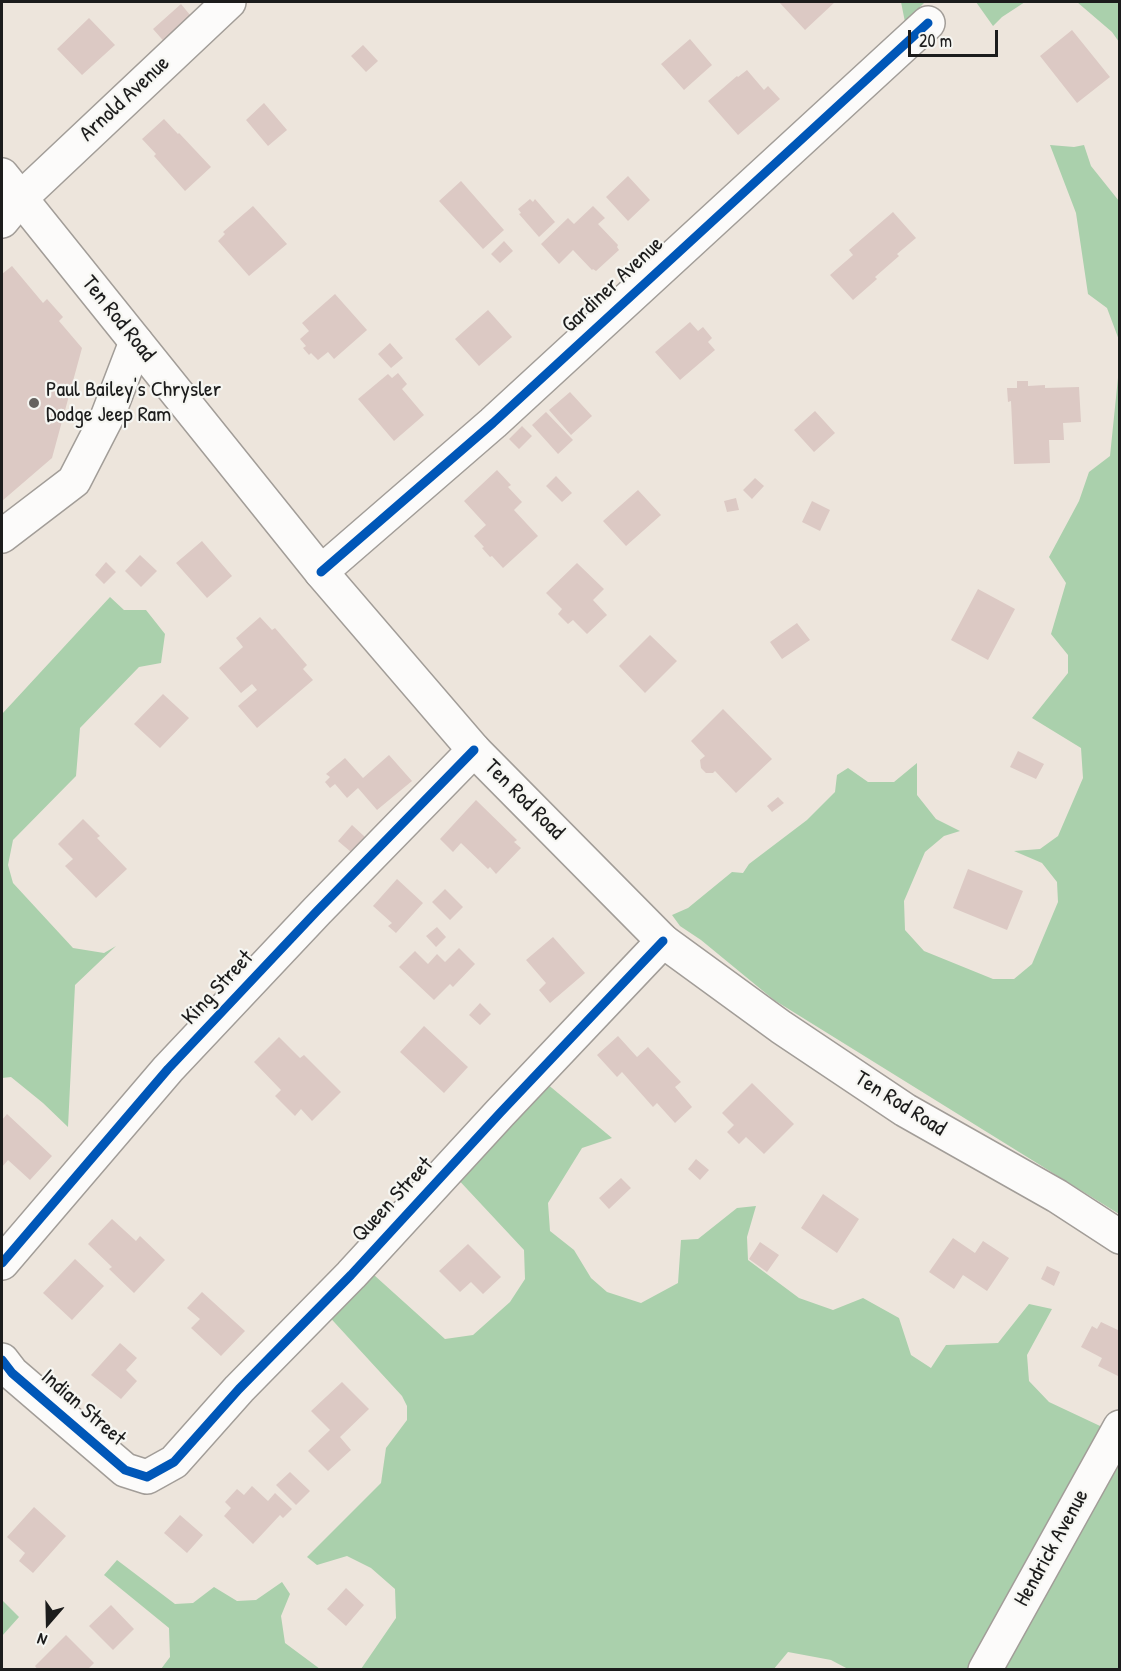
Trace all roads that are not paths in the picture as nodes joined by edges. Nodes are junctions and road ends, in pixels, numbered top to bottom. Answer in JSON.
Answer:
{"nodes":[{"id":1,"x":229,"y":2,"type":"edge"},
{"id":2,"x":928,"y":23,"type":"dead end"},
{"id":3,"x":8,"y":198,"type":"edge"},
{"id":4,"x":136,"y":342,"type":"junction"},
{"id":5,"x":2,"y":536,"type":"edge"},
{"id":6,"x":321,"y":572,"type":"junction"},
{"id":7,"x":474,"y":750,"type":"junction"},
{"id":8,"x":663,"y":941,"type":"junction"},
{"id":9,"x":1119,"y":1237,"type":"edge"},
{"id":10,"x":2,"y":1263,"type":"edge"},
{"id":11,"x":2,"y":1360,"type":"edge"},
{"id":12,"x":1119,"y":1426,"type":"edge"},
{"id":13,"x":144,"y":1476,"type":"joint"},
{"id":14,"x":985,"y":1670,"type":"edge"}],
"edges":[{"from":1,"to":3,"type":"street","name":"Arnold Avenue"},
{"from":2,"to":6,"type":"street","name":"Gardiner Avenue"},
{"from":3,"to":4,"type":"street","name":"Ten Rod Road"},
{"from":4,"to":5,"type":"street"},
{"from":4,"to":6,"type":"street","name":"Ten Rod Road"},
{"from":6,"to":7,"type":"street","name":"Ten Rod Road"},
{"from":7,"to":8,"type":"street","name":"Ten Rod Road"},
{"from":7,"to":10,"type":"street","name":"King Street"},
{"from":8,"to":9,"type":"street","name":"Ten Rod Road"},
{"from":8,"to":13,"type":"street","name":"Queen Street"},
{"from":11,"to":13,"type":"street","name":"Indian Street"},
{"from":12,"to":14,"type":"street","name":"Hendrick Avenue"}]}
